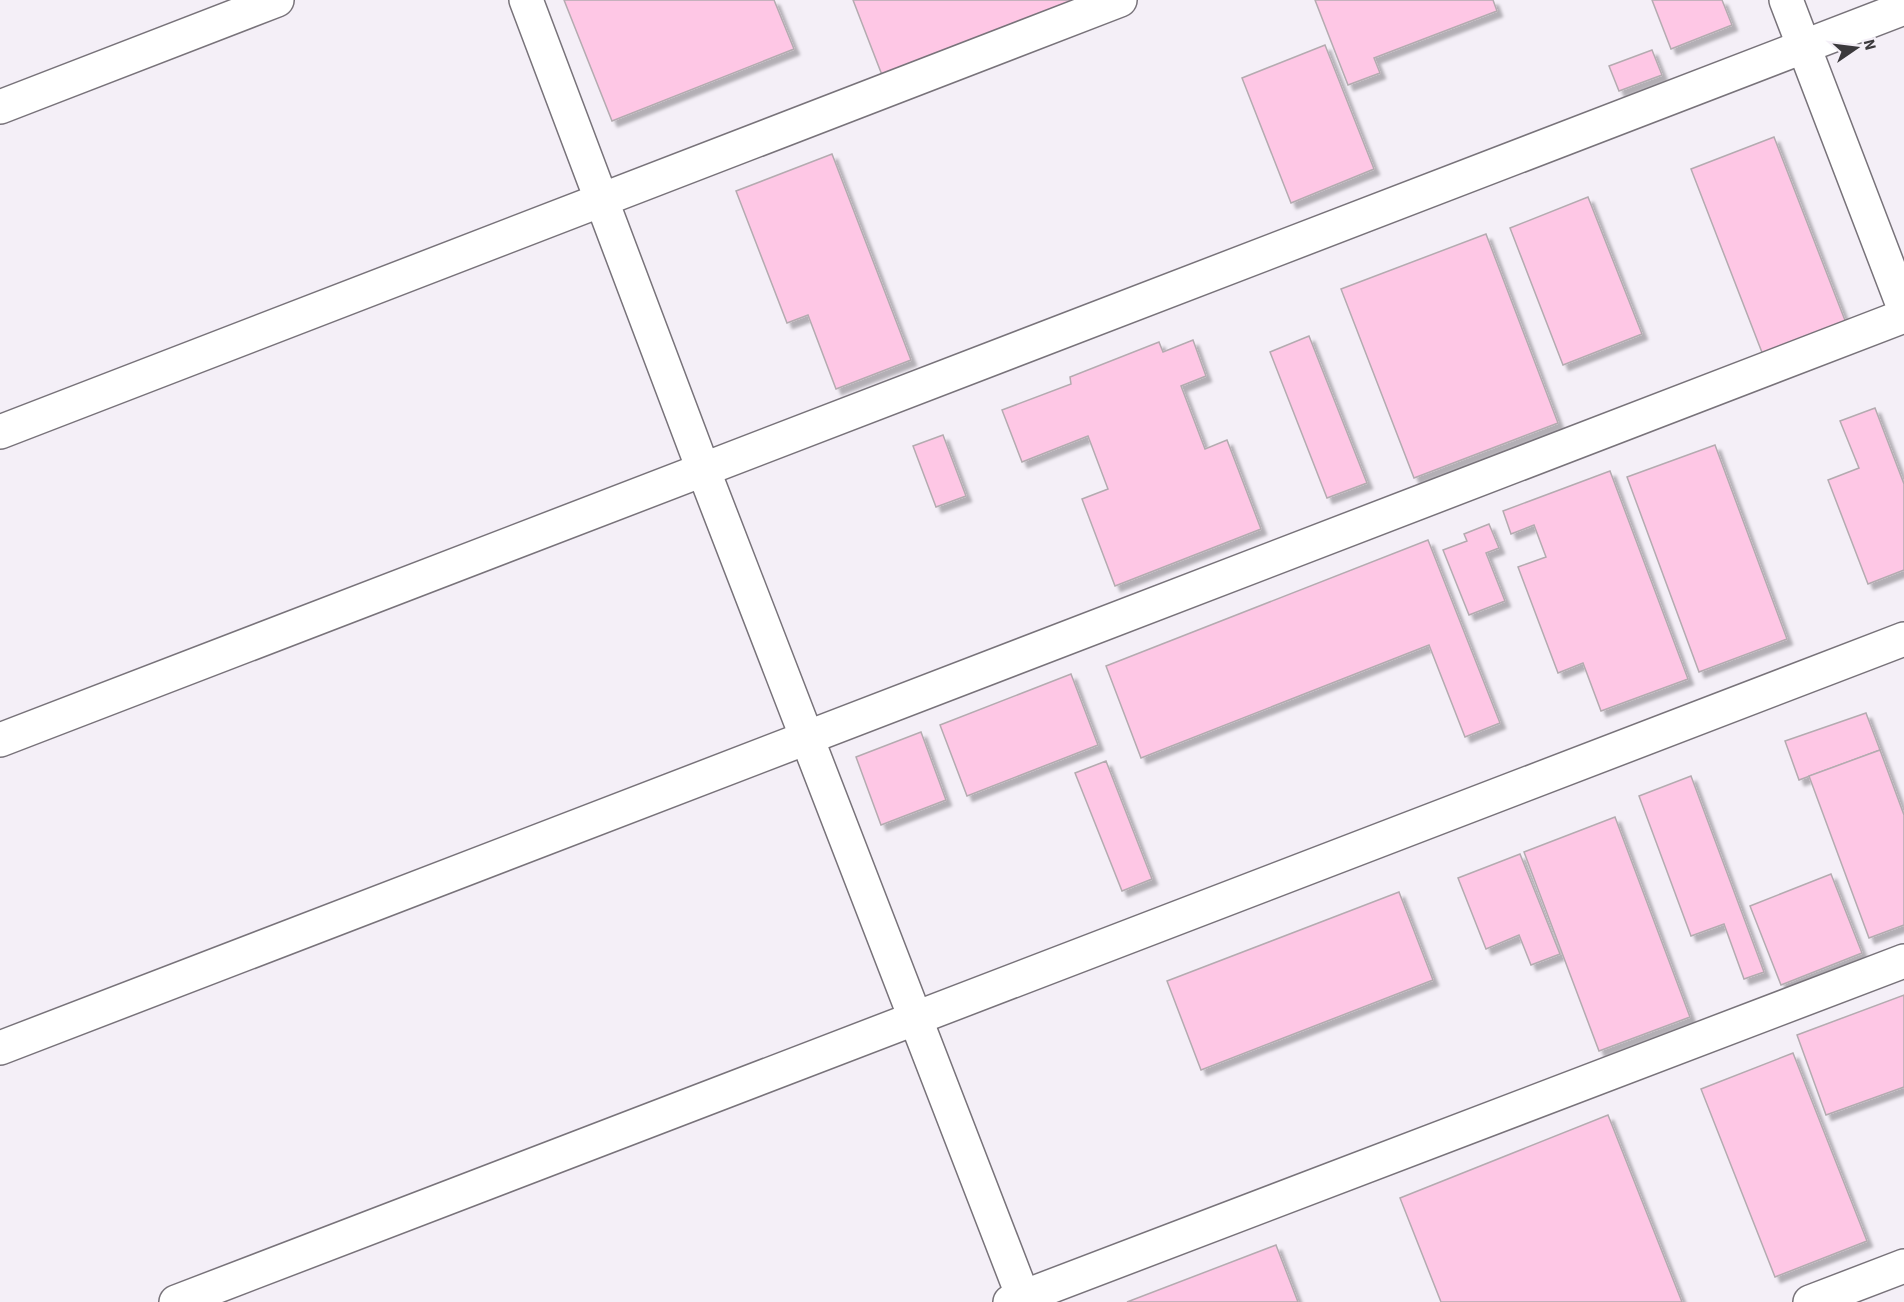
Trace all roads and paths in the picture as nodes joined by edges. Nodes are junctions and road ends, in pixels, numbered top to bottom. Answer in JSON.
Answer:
{"nodes":[{"id":1,"x":277,"y":0,"type":"edge"},
{"id":2,"x":526,"y":0,"type":"edge"},
{"id":3,"x":1120,"y":0,"type":"edge"},
{"id":4,"x":1786,"y":0,"type":"edge"},
{"id":5,"x":1904,"y":8,"type":"edge"},
{"id":6,"x":1804,"y":45,"type":"junction"},
{"id":7,"x":0,"y":107,"type":"edge"},
{"id":8,"x":601,"y":200,"type":"junction"},
{"id":9,"x":1904,"y":308,"type":"edge"},
{"id":10,"x":1904,"y":316,"type":"edge"},
{"id":11,"x":0,"y":432,"type":"edge"},
{"id":12,"x":703,"y":470,"type":"junction"},
{"id":13,"x":1904,"y":639,"type":"edge"},
{"id":14,"x":808,"y":738,"type":"junction"},
{"id":15,"x":0,"y":740,"type":"edge"},
{"id":16,"x":1904,"y":961,"type":"edge"},
{"id":17,"x":916,"y":1018,"type":"junction"},
{"id":18,"x":0,"y":1048,"type":"edge"},
{"id":19,"x":1904,"y":1266,"type":"edge"},
{"id":20,"x":1020,"y":1300,"type":"edge"},
{"id":21,"x":176,"y":1302,"type":"edge"},
{"id":22,"x":1810,"y":1302,"type":"edge"}],
"edges":[{"from":1,"to":7,"type":"street"},
{"from":2,"to":8,"type":"street"},
{"from":3,"to":8,"type":"street"},
{"from":4,"to":6,"type":"street"},
{"from":5,"to":6,"type":"street"},
{"from":6,"to":9,"type":"street"},
{"from":6,"to":12,"type":"street"},
{"from":8,"to":11,"type":"street"},
{"from":8,"to":12,"type":"street"},
{"from":10,"to":14,"type":"street"},
{"from":12,"to":14,"type":"street"},
{"from":12,"to":15,"type":"street"},
{"from":13,"to":17,"type":"street"},
{"from":14,"to":17,"type":"street"},
{"from":14,"to":18,"type":"street"},
{"from":16,"to":20,"type":"street"},
{"from":17,"to":20,"type":"street"},
{"from":17,"to":21,"type":"street"},
{"from":19,"to":22,"type":"street"}]}
